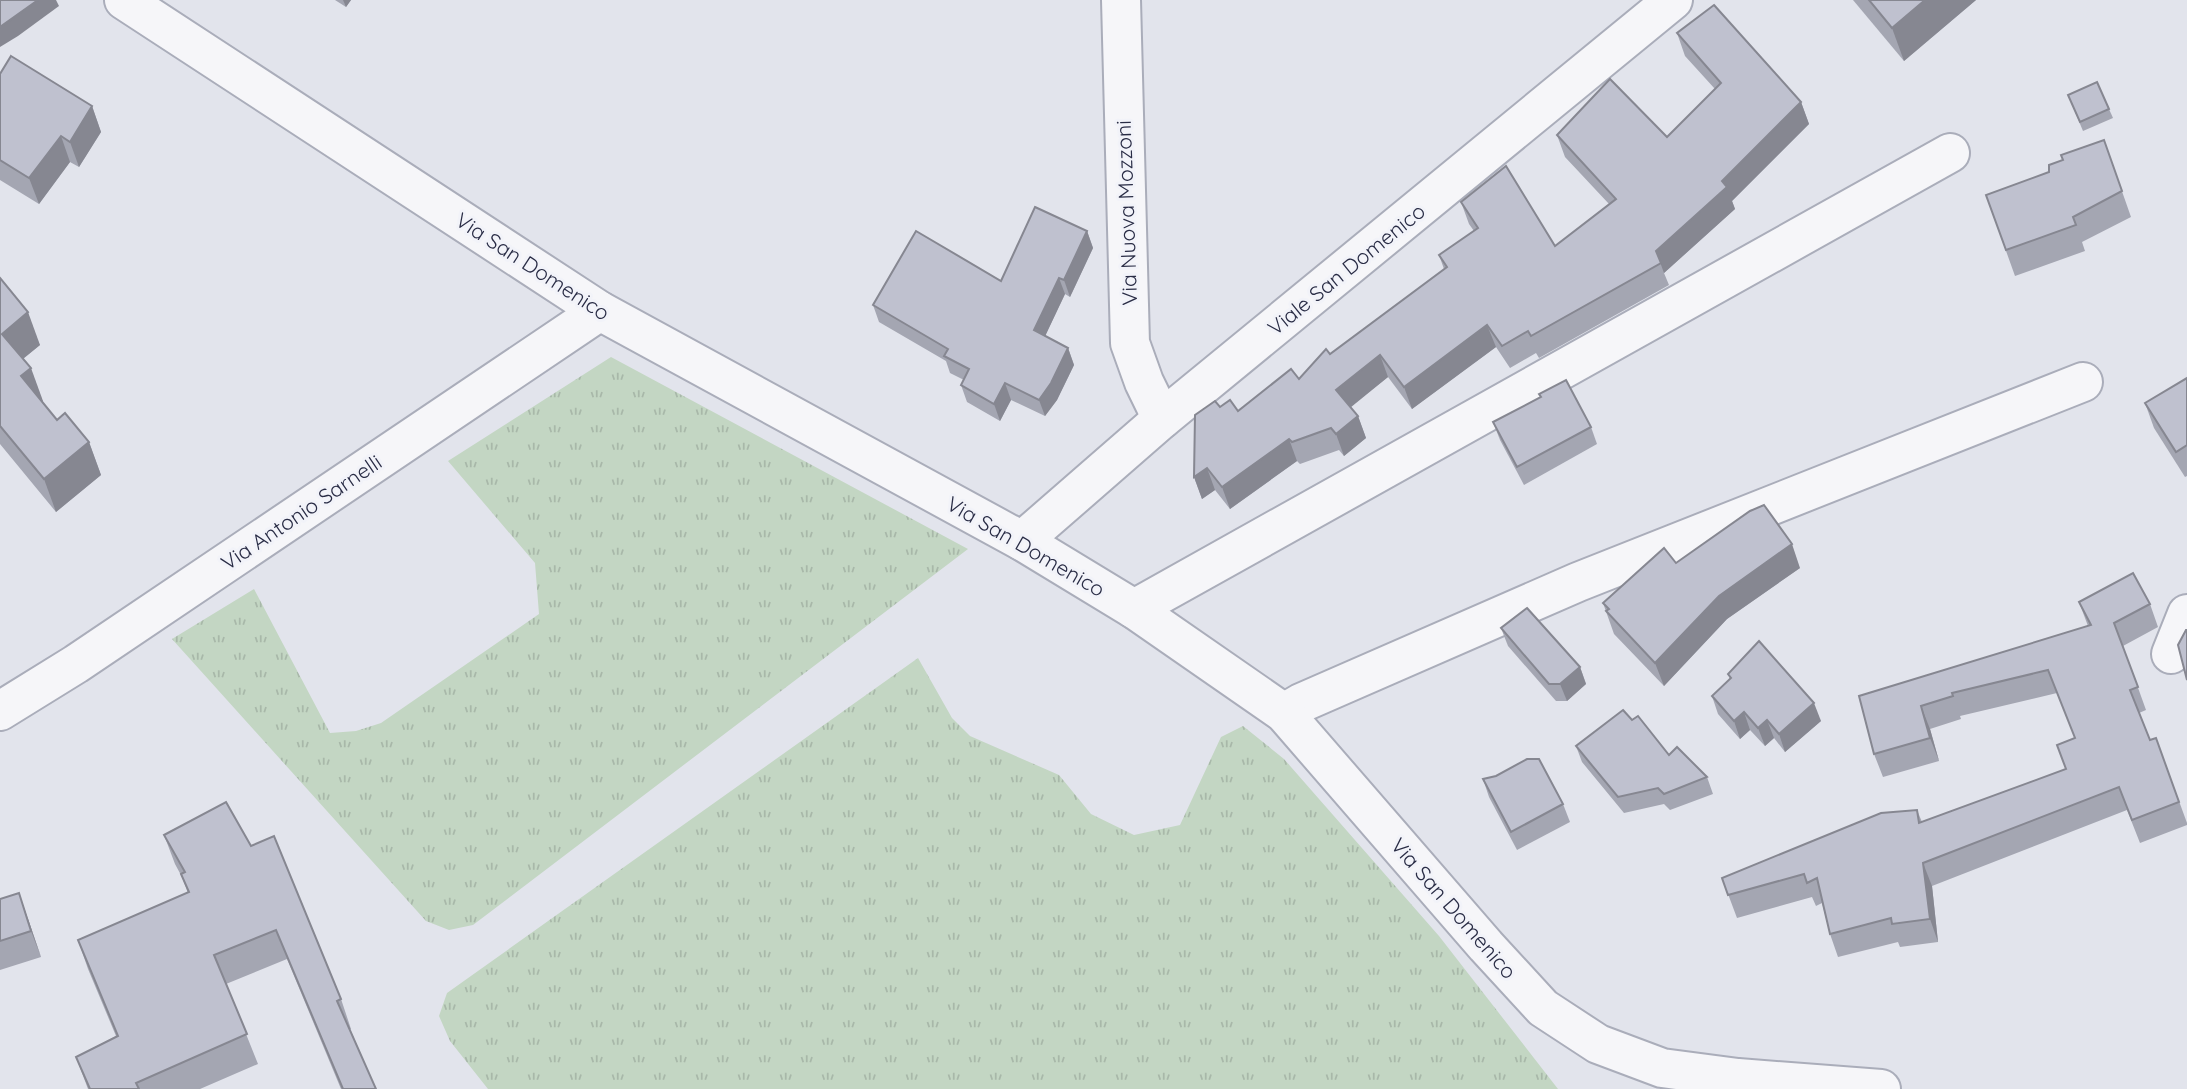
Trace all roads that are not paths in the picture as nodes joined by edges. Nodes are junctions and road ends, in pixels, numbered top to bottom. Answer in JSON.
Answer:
{"nodes":[{"id":1,"x":124,"y":0,"type":"edge"},
{"id":2,"x":1121,"y":0,"type":"edge"},
{"id":3,"x":1673,"y":0,"type":"edge"},
{"id":4,"x":1950,"y":153,"type":"dead end"},
{"id":5,"x":600,"y":311,"type":"junction"},
{"id":6,"x":2083,"y":382,"type":"dead end"},
{"id":7,"x":1162,"y":419,"type":"junction"},
{"id":8,"x":1022,"y":541,"type":"junction"},
{"id":9,"x":1134,"y":608,"type":"junction"},
{"id":10,"x":2187,"y":614,"type":"edge"},
{"id":11,"x":2171,"y":653,"type":"dead end"},
{"id":12,"x":0,"y":711,"type":"edge"},
{"id":13,"x":1284,"y":713,"type":"junction"},
{"id":14,"x":1881,"y":1089,"type":"edge"}],
"edges":[{"from":1,"to":5,"type":"street","name":"Via San Domenico"},
{"from":2,"to":7,"type":"street","name":"Via Nuova Mozzoni"},
{"from":3,"to":7,"type":"street","name":"Viale San Domenico"},
{"from":4,"to":9,"type":"street"},
{"from":5,"to":8,"type":"street","name":"Via San Domenico"},
{"from":5,"to":12,"type":"street","name":"Via Antonio Sarnelli"},
{"from":6,"to":13,"type":"street"},
{"from":7,"to":8,"type":"street","name":"Viale San Domenico"},
{"from":8,"to":9,"type":"street","name":"Via San Domenico"},
{"from":9,"to":13,"type":"street","name":"Via San Domenico"},
{"from":10,"to":11,"type":"street"},
{"from":13,"to":14,"type":"street","name":"Via San Domenico"}]}
